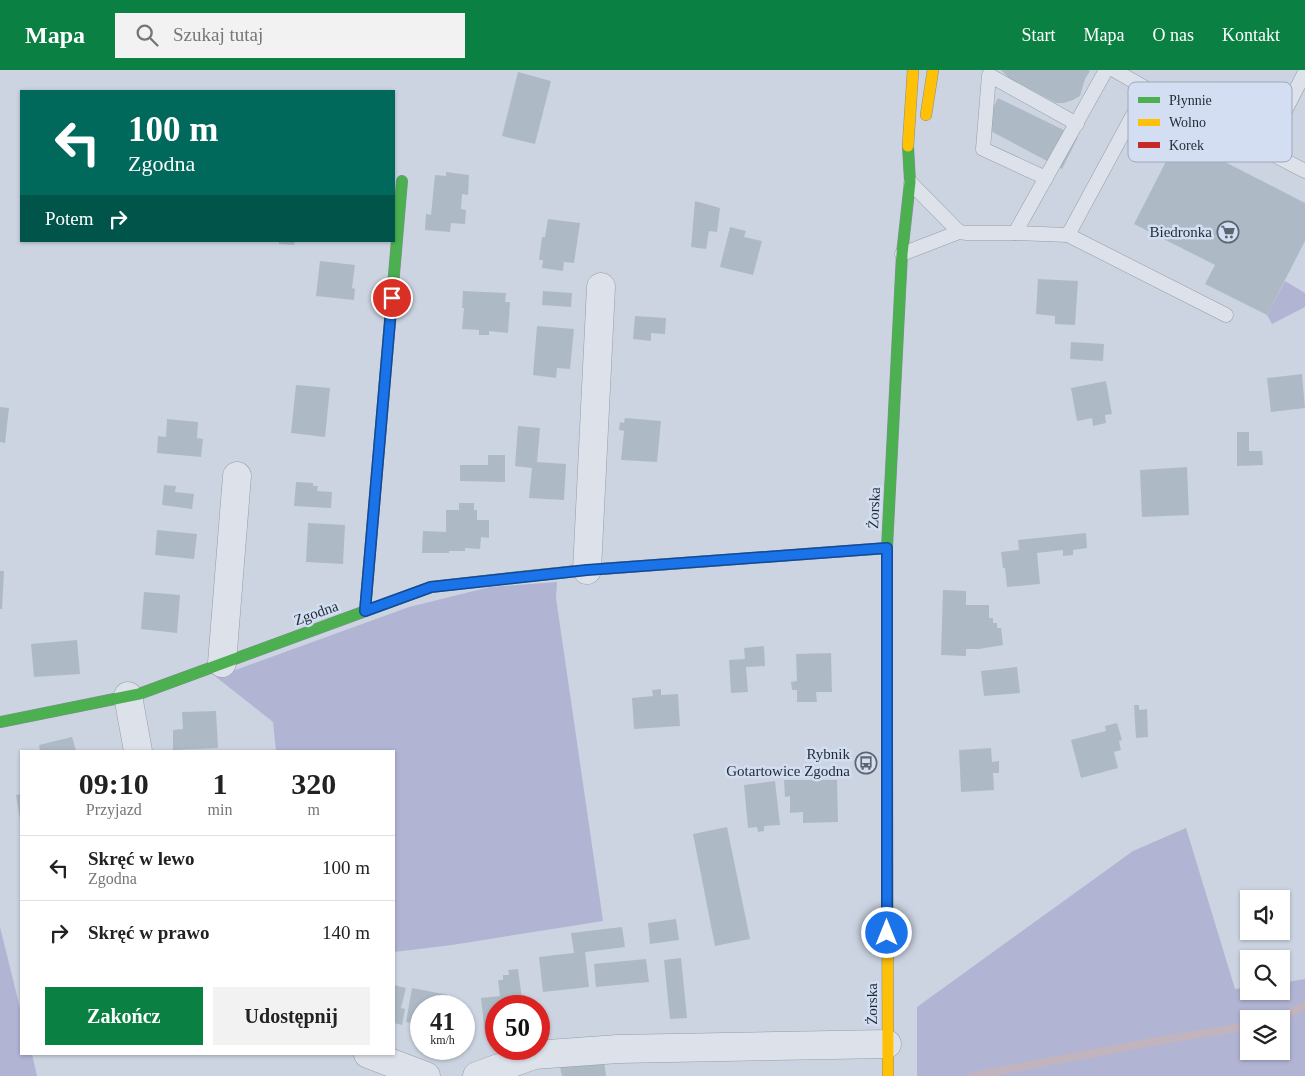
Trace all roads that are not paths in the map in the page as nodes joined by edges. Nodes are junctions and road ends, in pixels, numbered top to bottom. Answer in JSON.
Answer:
{"nodes":[{"id":1,"x":913,"y":70,"type":"edge"},
{"id":2,"x":934,"y":70,"type":"edge"},
{"id":3,"x":941,"y":70,"type":"edge"},
{"id":4,"x":1106,"y":70,"type":"edge"},
{"id":5,"x":1114,"y":70,"type":"edge"},
{"id":6,"x":1305,"y":72,"type":"edge"},
{"id":7,"x":1135,"y":82,"type":"edge"},
{"id":8,"x":1292,"y":97,"type":"edge"},
{"id":9,"x":929,"y":100,"type":"junction"},
{"id":10,"x":925,"y":123,"type":"dead end"},
{"id":11,"x":1076,"y":124,"type":"junction"},
{"id":12,"x":1128,"y":124,"type":"edge"},
{"id":13,"x":920,"y":149,"type":"dead end"},
{"id":14,"x":1288,"y":162,"type":"edge"},
{"id":15,"x":1305,"y":171,"type":"edge"},
{"id":16,"x":1046,"y":178,"type":"junction"},
{"id":17,"x":402,"y":181,"type":"dead end"},
{"id":18,"x":910,"y":182,"type":"junction"},
{"id":19,"x":959,"y":232,"type":"junction"},
{"id":20,"x":1015,"y":233,"type":"junction"},
{"id":21,"x":1068,"y":235,"type":"junction"},
{"id":22,"x":902,"y":254,"type":"junction"},
{"id":23,"x":601,"y":287,"type":"dead end"},
{"id":24,"x":1226,"y":315,"type":"dead end"},
{"id":25,"x":237,"y":476,"type":"dead end"},
{"id":26,"x":887,"y":548,"type":"junction"},
{"id":27,"x":587,"y":570,"type":"junction"},
{"id":28,"x":365,"y":611,"type":"junction"},
{"id":29,"x":222,"y":663,"type":"junction"},
{"id":30,"x":128,"y":696,"type":"junction"},
{"id":31,"x":0,"y":722,"type":"edge"},
{"id":32,"x":138,"y":750,"type":"edge"},
{"id":33,"x":887,"y":1044,"type":"junction"},
{"id":34,"x":371,"y":1055,"type":"edge"},
{"id":35,"x":426,"y":1076,"type":"edge"},
{"id":36,"x":478,"y":1076,"type":"edge"},
{"id":37,"x":888,"y":1076,"type":"edge"}],
"edges":[{"from":1,"to":18,"type":"street","name":"Żorska"},
{"from":2,"to":9,"type":"street"},
{"from":3,"to":9,"type":"street"},
{"from":4,"to":11,"type":"lane"},
{"from":5,"to":7,"type":"lane"},
{"from":6,"to":8,"type":"lane"},
{"from":9,"to":10,"type":"street"},
{"from":11,"to":16,"type":"lane"},
{"from":11,"to":16,"type":"lane"},
{"from":12,"to":21,"type":"lane"},
{"from":13,"to":18,"type":"street","name":"Żorska"},
{"from":14,"to":15,"type":"lane"},
{"from":16,"to":20,"type":"lane"},
{"from":17,"to":28,"type":"street"},
{"from":18,"to":19,"type":"lane"},
{"from":18,"to":22,"type":"street","name":"Żorska"},
{"from":19,"to":20,"type":"lane"},
{"from":19,"to":22,"type":"lane"},
{"from":20,"to":21,"type":"lane"},
{"from":21,"to":24,"type":"lane"},
{"from":22,"to":26,"type":"street","name":"Żorska"},
{"from":23,"to":27,"type":"street"},
{"from":25,"to":29,"type":"street"},
{"from":26,"to":27,"type":"street","name":"Zgodna"},
{"from":26,"to":33,"type":"street","name":"Żorska"},
{"from":27,"to":28,"type":"street","name":"Zgodna"},
{"from":28,"to":29,"type":"street","name":"Zgodna"},
{"from":29,"to":30,"type":"street","name":"Zgodna"},
{"from":30,"to":31,"type":"street","name":"Zgodna"},
{"from":30,"to":32,"type":"street"},
{"from":33,"to":36,"type":"street"},
{"from":33,"to":37,"type":"street","name":"Żorska"},
{"from":34,"to":35,"type":"street"}]}
